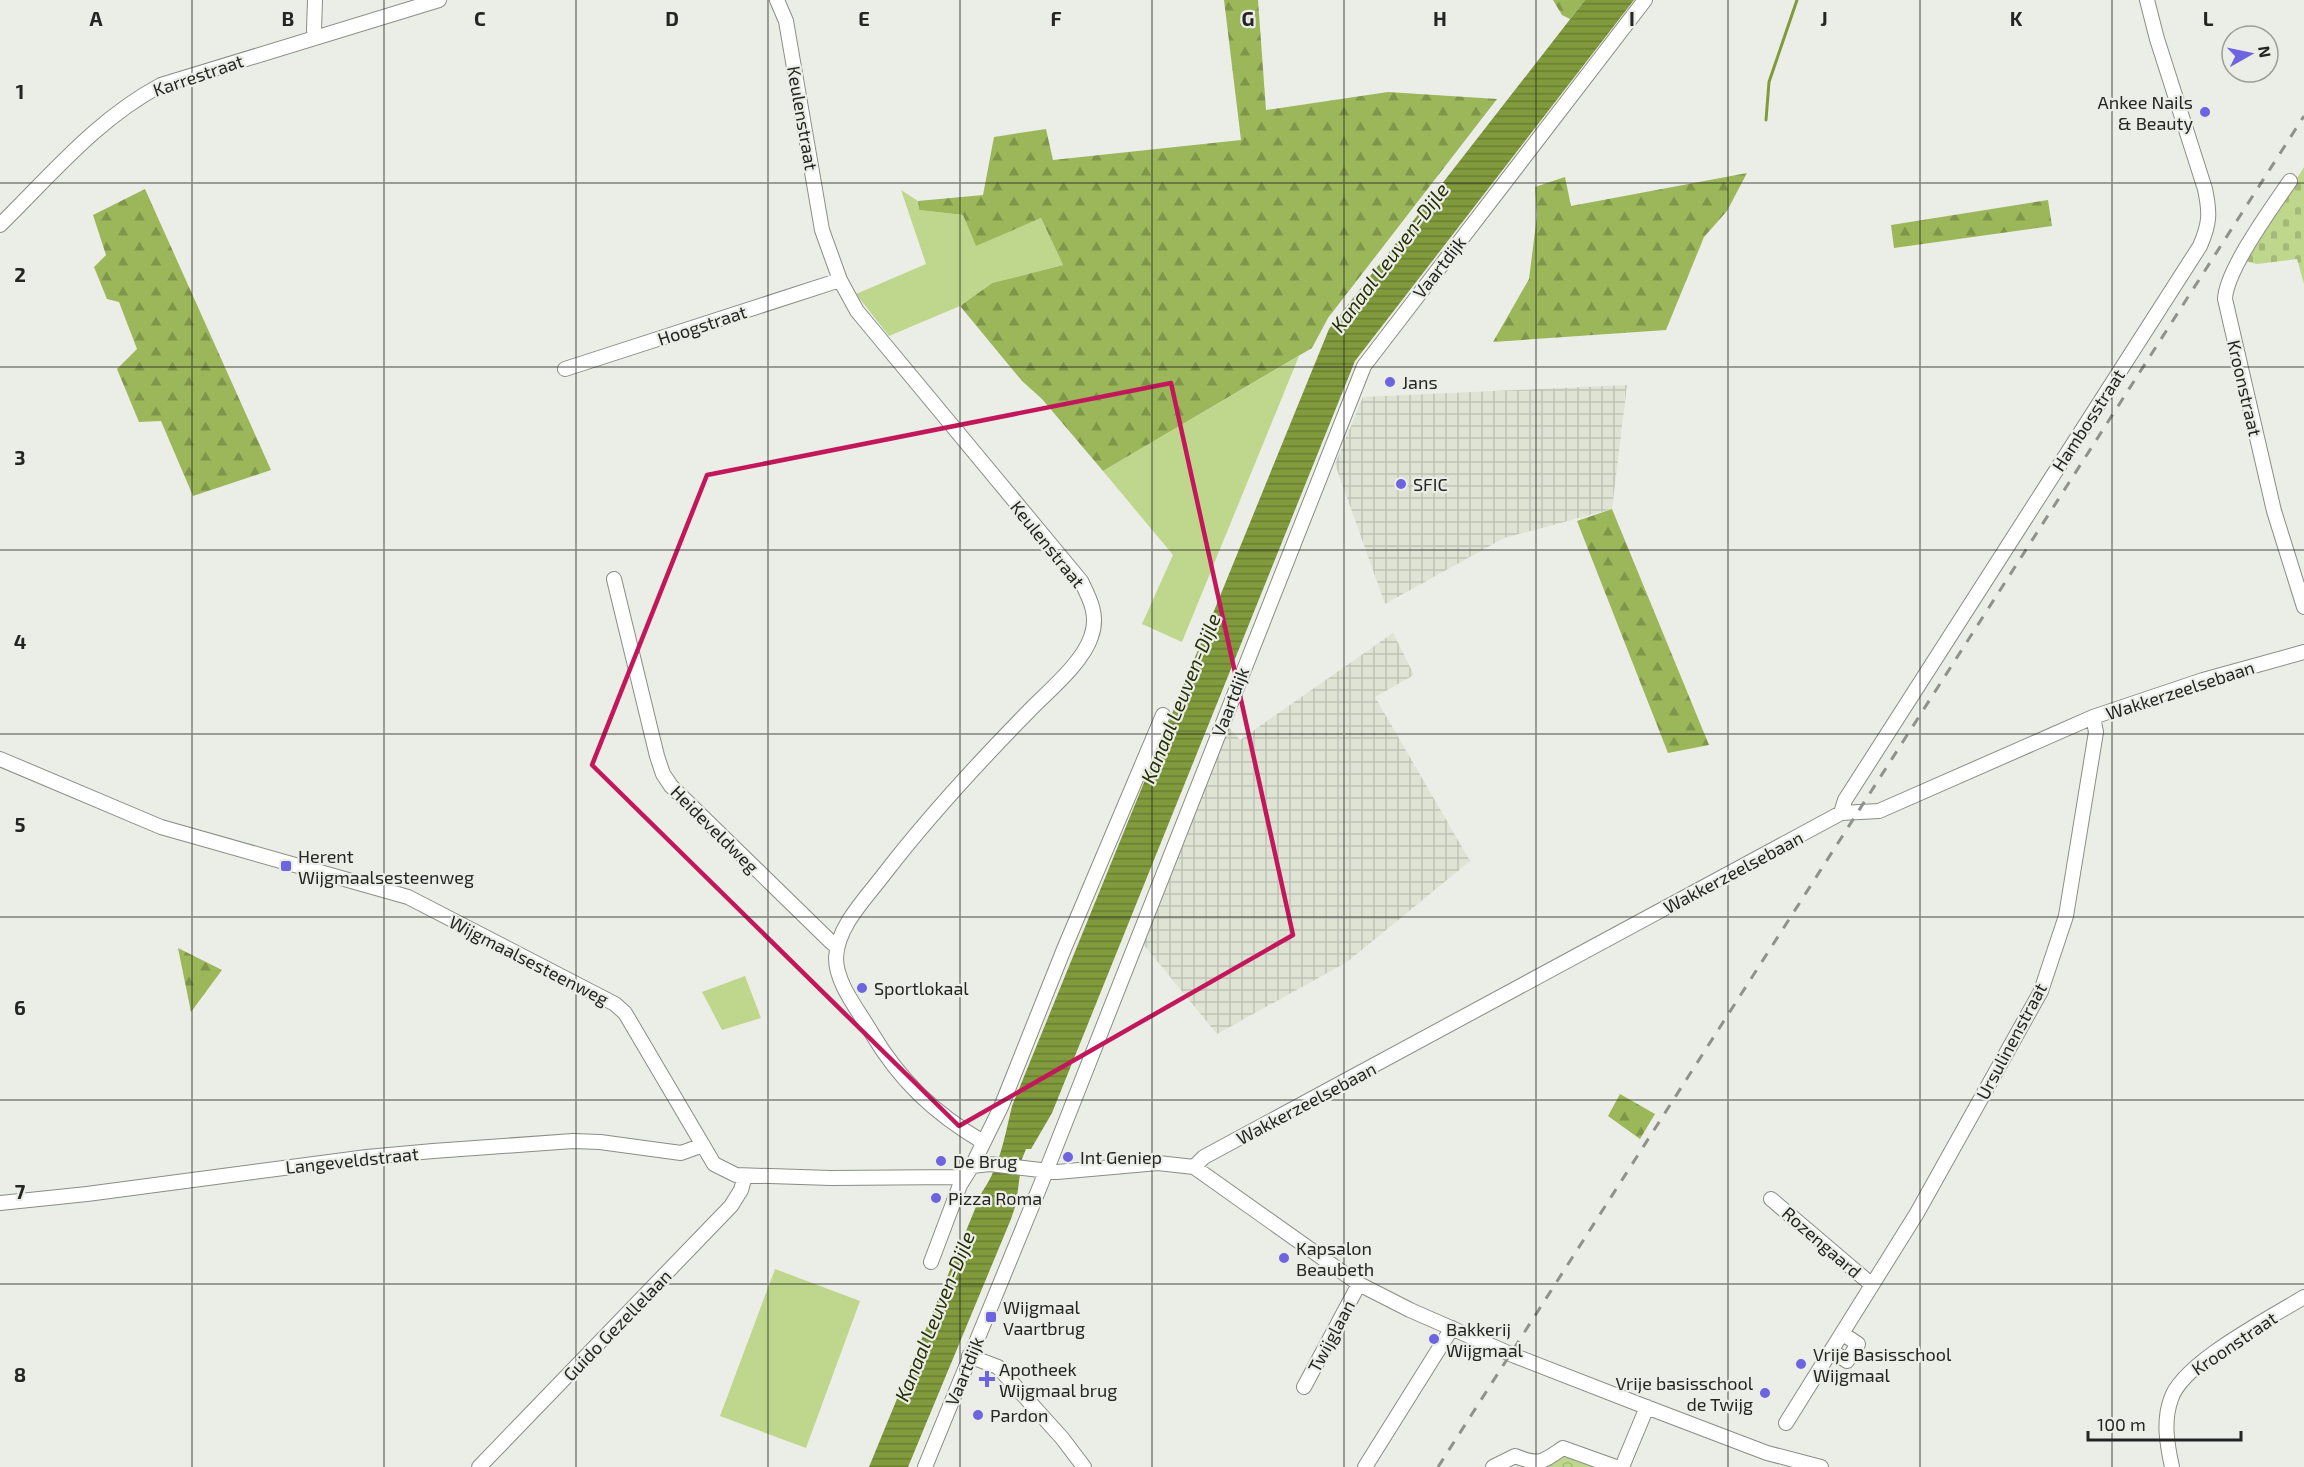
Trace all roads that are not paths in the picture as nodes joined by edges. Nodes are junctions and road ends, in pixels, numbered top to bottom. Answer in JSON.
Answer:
{"nodes":[{"id":1,"x":315,"y":0,"type":"edge"},
{"id":2,"x":440,"y":0,"type":"edge"},
{"id":3,"x":1645,"y":0,"type":"edge"},
{"id":4,"x":2147,"y":0,"type":"edge"},
{"id":5,"x":779,"y":1,"type":"edge"},
{"id":6,"x":316,"y":37,"type":"junction"},
{"id":7,"x":2290,"y":181,"type":"dead end"},
{"id":8,"x":0,"y":225,"type":"edge"},
{"id":9,"x":840,"y":280,"type":"junction"},
{"id":10,"x":565,"y":369,"type":"dead end"},
{"id":11,"x":614,"y":579,"type":"dead end"},
{"id":12,"x":2304,"y":607,"type":"edge"},
{"id":13,"x":2304,"y":652,"type":"edge"},
{"id":14,"x":1163,"y":715,"type":"dead end"},
{"id":15,"x":2093,"y":717,"type":"junction"},
{"id":16,"x":0,"y":759,"type":"edge"},
{"id":17,"x":1841,"y":813,"type":"junction"},
{"id":18,"x":838,"y":945,"type":"junction"},
{"id":19,"x":983,"y":1142,"type":"junction"},
{"id":20,"x":703,"y":1145,"type":"junction"},
{"id":21,"x":972,"y":1167,"type":"junction"},
{"id":22,"x":1194,"y":1167,"type":"junction"},
{"id":23,"x":1046,"y":1170,"type":"junction"},
{"id":24,"x":745,"y":1176,"type":"junction"},
{"id":25,"x":1771,"y":1198,"type":"dead end"},
{"id":26,"x":0,"y":1203,"type":"edge"},
{"id":27,"x":931,"y":1262,"type":"dead end"},
{"id":28,"x":1359,"y":1284,"type":"junction"},
{"id":29,"x":1872,"y":1285,"type":"junction"},
{"id":30,"x":2304,"y":1297,"type":"edge"},
{"id":31,"x":1452,"y":1328,"type":"junction"},
{"id":32,"x":969,"y":1356,"type":"junction"},
{"id":33,"x":1304,"y":1387,"type":"dead end"},
{"id":34,"x":1647,"y":1407,"type":"junction"},
{"id":35,"x":1786,"y":1423,"type":"dead end"},
{"id":36,"x":1767,"y":1460,"type":"edge"},
{"id":37,"x":479,"y":1467,"type":"edge"},
{"id":38,"x":925,"y":1467,"type":"edge"},
{"id":39,"x":1084,"y":1467,"type":"edge"},
{"id":40,"x":1365,"y":1467,"type":"edge"},
{"id":41,"x":1493,"y":1467,"type":"edge"},
{"id":42,"x":1616,"y":1467,"type":"edge"},
{"id":43,"x":1622,"y":1467,"type":"edge"},
{"id":44,"x":1821,"y":1467,"type":"edge"},
{"id":45,"x":2172,"y":1467,"type":"edge"}],
"edges":[{"from":1,"to":6,"type":"street"},
{"from":2,"to":6,"type":"street","name":"Karrestraat"},
{"from":3,"to":23,"type":"street","name":"Vaartdijk"},
{"from":4,"to":17,"type":"street","name":"Hambosstraat"},
{"from":5,"to":9,"type":"street","name":"Keulenstraat"},
{"from":6,"to":8,"type":"street","name":"Karrestraat"},
{"from":7,"to":12,"type":"street","name":"Kroonstraat"},
{"from":9,"to":10,"type":"street","name":"Hoogstraat"},
{"from":9,"to":18,"type":"street","name":"Keulenstraat"},
{"from":11,"to":18,"type":"street","name":"Heideveldweg"},
{"from":13,"to":15,"type":"street","name":"Wakkerzeelsebaan"},
{"from":14,"to":19,"type":"street"},
{"from":15,"to":17,"type":"street","name":"Wakkerzeelsebaan"},
{"from":15,"to":29,"type":"street","name":"Ursulinenstraat"},
{"from":16,"to":20,"type":"street","name":"Wijgmaalsesteenweg"},
{"from":17,"to":22,"type":"street","name":"Wakkerzeelsebaan"},
{"from":18,"to":19,"type":"street"},
{"from":19,"to":21,"type":"street"},
{"from":20,"to":24,"type":"street","name":"Wijgmaalsesteenweg"},
{"from":20,"to":26,"type":"street","name":"Langeveldstraat"},
{"from":21,"to":23,"type":"street","name":"Wijgmaalsesteenweg"},
{"from":21,"to":24,"type":"street","name":"Wijgmaalsesteenweg"},
{"from":21,"to":27,"type":"street"},
{"from":22,"to":23,"type":"street"},
{"from":22,"to":28,"type":"street"},
{"from":23,"to":32,"type":"street","name":"Vaartdijk"},
{"from":24,"to":37,"type":"street","name":"Guido Gezellelaan"},
{"from":25,"to":29,"type":"street","name":"Rozengaard"},
{"from":28,"to":31,"type":"street"},
{"from":28,"to":33,"type":"street","name":"Twijglaan"},
{"from":29,"to":35,"type":"street","name":"Ursulinenstraat"},
{"from":30,"to":45,"type":"street","name":"Kroonstraat"},
{"from":31,"to":34,"type":"street"},
{"from":31,"to":40,"type":"street"},
{"from":32,"to":38,"type":"street","name":"Vaartdijk"},
{"from":32,"to":39,"type":"street"},
{"from":34,"to":36,"type":"street"},
{"from":34,"to":43,"type":"street"},
{"from":36,"to":44,"type":"street"},
{"from":41,"to":42,"type":"street"}]}
